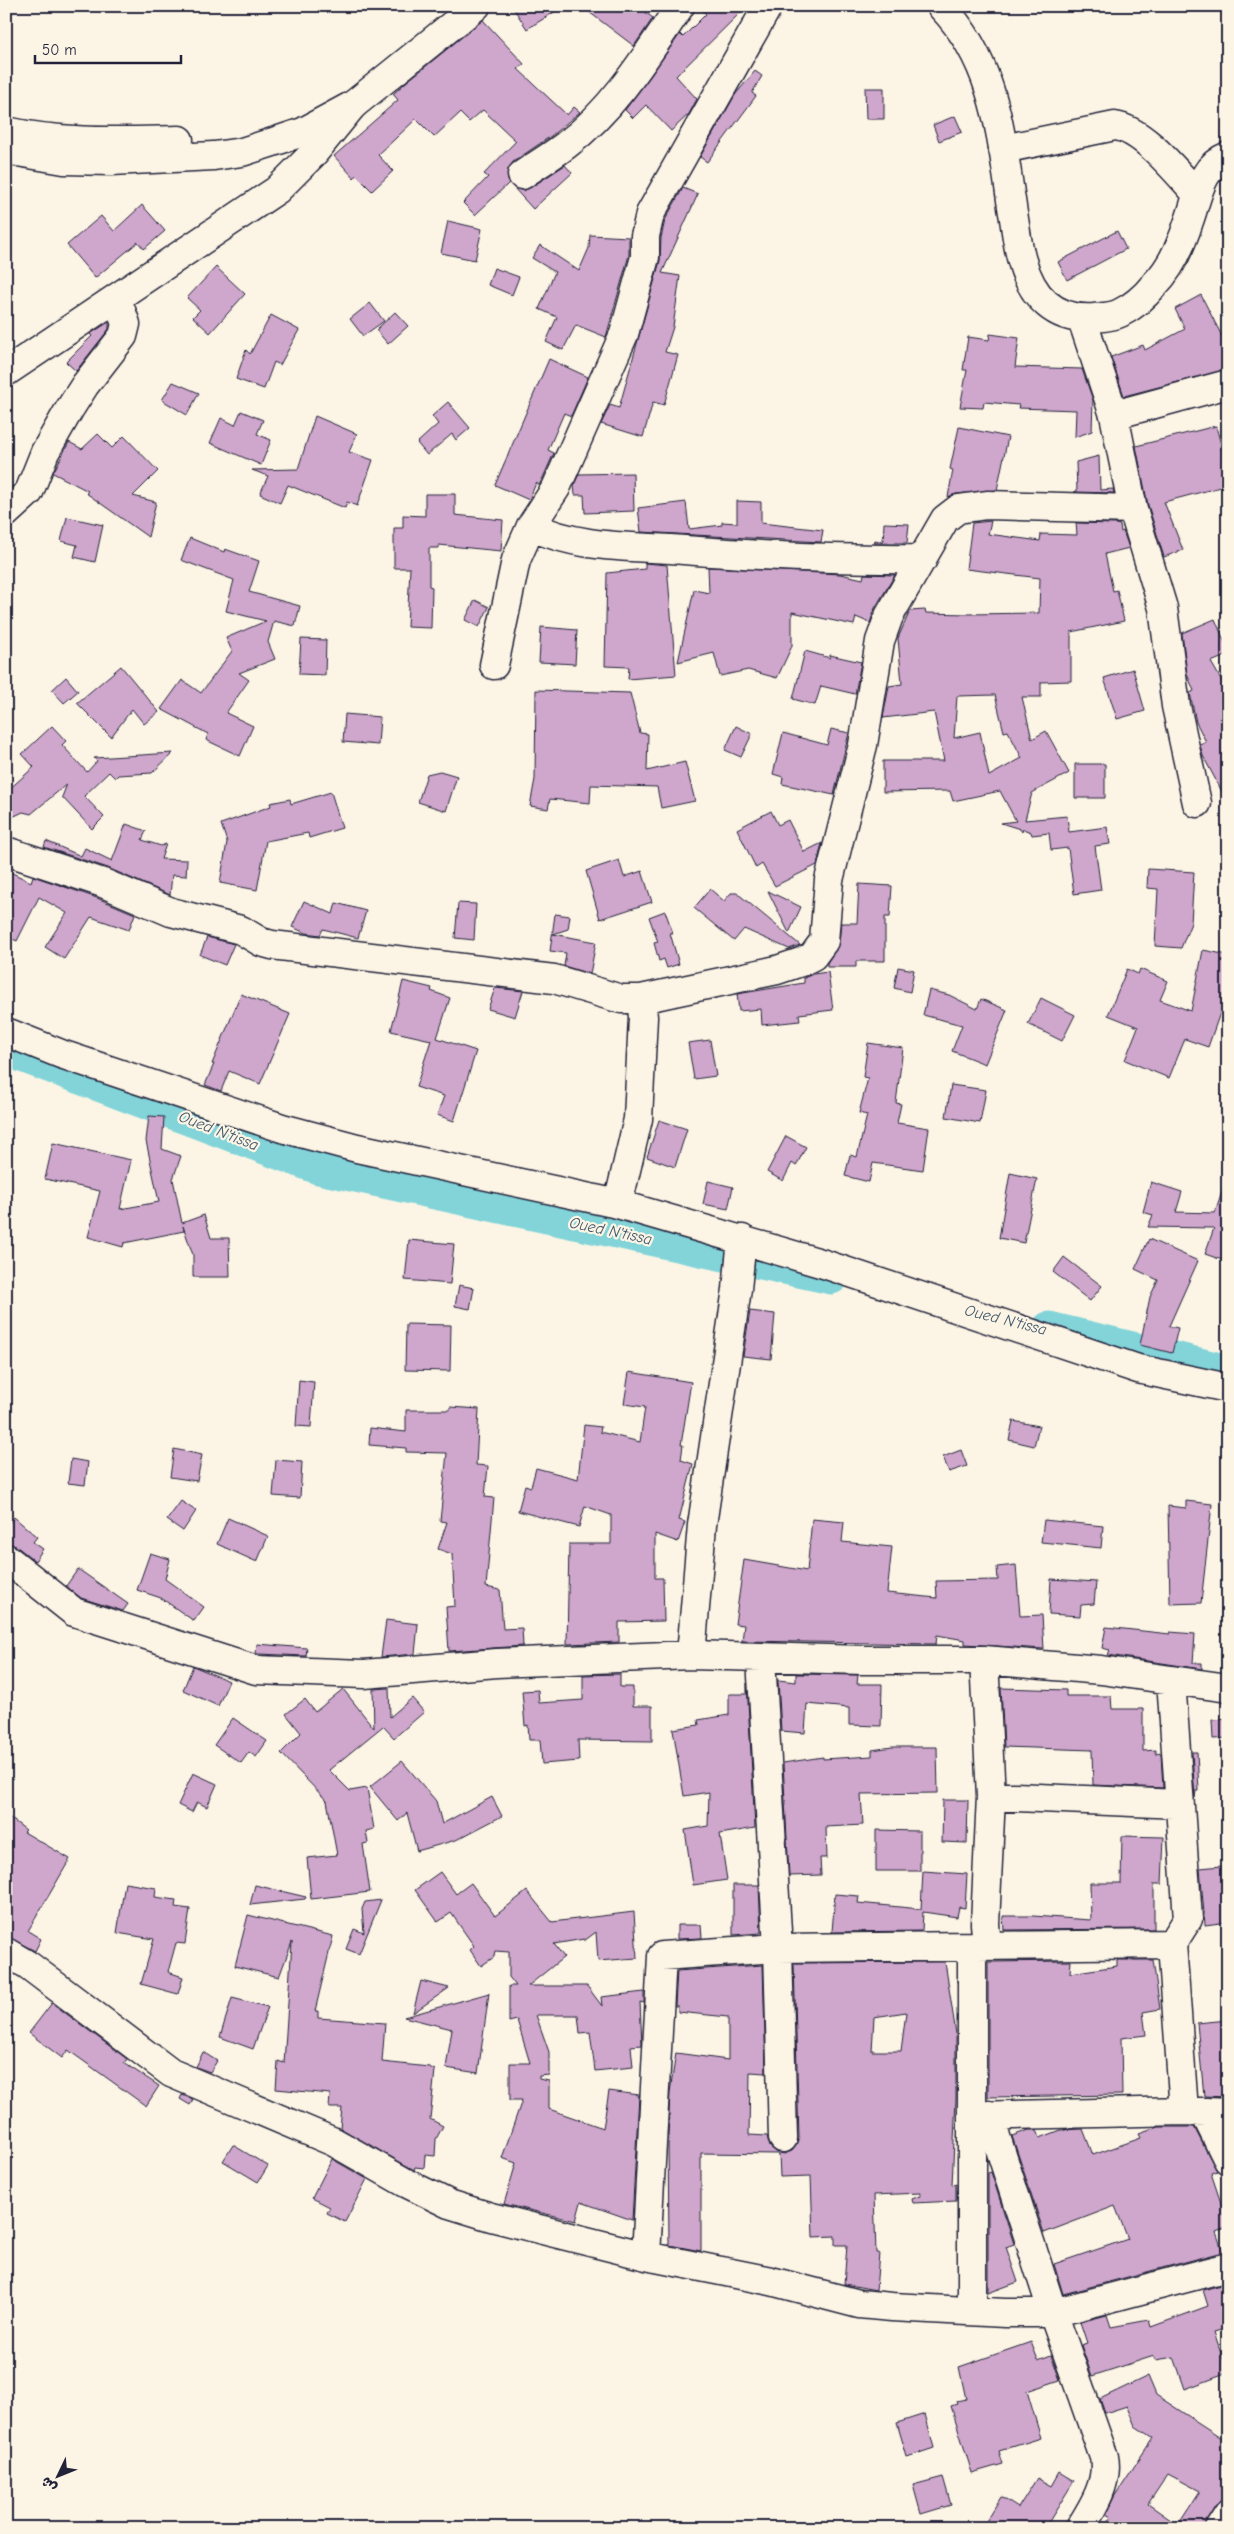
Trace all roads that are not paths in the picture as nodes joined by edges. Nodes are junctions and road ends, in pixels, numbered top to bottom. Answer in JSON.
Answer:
{"nodes":[{"id":1,"x":476,"y":6,"type":"edge"},
{"id":2,"x":680,"y":6,"type":"edge"},
{"id":3,"x":768,"y":6,"type":"edge"},
{"id":4,"x":941,"y":6,"type":"edge"},
{"id":5,"x":353,"y":105,"type":"junction"},
{"id":6,"x":6,"y":131,"type":"edge"},
{"id":7,"x":273,"y":142,"type":"junction"},
{"id":8,"x":1003,"y":149,"type":"junction"},
{"id":9,"x":6,"y":150,"type":"edge"},
{"id":10,"x":1228,"y":156,"type":"edge"},
{"id":11,"x":522,"y":175,"type":"dead end"},
{"id":12,"x":1197,"y":194,"type":"junction"},
{"id":13,"x":117,"y":298,"type":"junction"},
{"id":14,"x":1082,"y":319,"type":"junction"},
{"id":15,"x":6,"y":372,"type":"edge"},
{"id":16,"x":1228,"y":384,"type":"edge"},
{"id":17,"x":1114,"y":415,"type":"junction"},
{"id":18,"x":1133,"y":509,"type":"junction"},
{"id":19,"x":6,"y":512,"type":"edge"},
{"id":20,"x":531,"y":526,"type":"junction"},
{"id":21,"x":923,"y":559,"type":"junction"},
{"id":22,"x":494,"y":666,"type":"dead end"},
{"id":23,"x":1198,"y":803,"type":"dead end"},
{"id":24,"x":6,"y":852,"type":"edge"},
{"id":25,"x":641,"y":999,"type":"junction"},
{"id":26,"x":6,"y":1032,"type":"edge"},
{"id":27,"x":618,"y":1204,"type":"junction"},
{"id":28,"x":742,"y":1239,"type":"junction"},
{"id":29,"x":1228,"y":1388,"type":"edge"},
{"id":30,"x":6,"y":1558,"type":"edge"},
{"id":31,"x":691,"y":1656,"type":"junction"},
{"id":32,"x":760,"y":1658,"type":"junction"},
{"id":33,"x":984,"y":1660,"type":"junction"},
{"id":34,"x":1171,"y":1680,"type":"junction"},
{"id":35,"x":1228,"y":1688,"type":"edge"},
{"id":36,"x":991,"y":1796,"type":"junction"},
{"id":37,"x":1179,"y":1804,"type":"junction"},
{"id":38,"x":1172,"y":1944,"type":"junction"},
{"id":39,"x":980,"y":1945,"type":"junction"},
{"id":40,"x":778,"y":1948,"type":"junction"},
{"id":41,"x":6,"y":1952,"type":"edge"},
{"id":42,"x":1205,"y":2112,"type":"edge"},
{"id":43,"x":980,"y":2115,"type":"junction"},
{"id":44,"x":783,"y":2138,"type":"dead end"},
{"id":45,"x":1228,"y":2160,"type":"edge"},
{"id":46,"x":646,"y":2256,"type":"junction"},
{"id":47,"x":1228,"y":2268,"type":"edge"},
{"id":48,"x":972,"y":2311,"type":"junction"},
{"id":49,"x":1053,"y":2313,"type":"junction"},
{"id":50,"x":1228,"y":2514,"type":"edge"},
{"id":51,"x":1080,"y":2528,"type":"edge"},
{"id":52,"x":1219,"y":2528,"type":"edge"}],
"edges":[{"from":1,"to":5,"type":"street"},
{"from":2,"to":11,"type":"street"},
{"from":3,"to":20,"type":"street"},
{"from":4,"to":8,"type":"street"},
{"from":5,"to":7,"type":"street"},
{"from":5,"to":13,"type":"street"},
{"from":6,"to":7,"type":"street"},
{"from":7,"to":9,"type":"street"},
{"from":8,"to":12,"type":"street"},
{"from":8,"to":14,"type":"street"},
{"from":10,"to":12,"type":"street"},
{"from":12,"to":14,"type":"street"},
{"from":13,"to":15,"type":"street"},
{"from":13,"to":19,"type":"street"},
{"from":14,"to":17,"type":"street"},
{"from":16,"to":17,"type":"street"},
{"from":17,"to":18,"type":"street"},
{"from":18,"to":21,"type":"street"},
{"from":18,"to":23,"type":"street"},
{"from":20,"to":21,"type":"street"},
{"from":20,"to":22,"type":"street"},
{"from":21,"to":25,"type":"street"},
{"from":24,"to":25,"type":"street"},
{"from":25,"to":27,"type":"street"},
{"from":26,"to":27,"type":"street"},
{"from":27,"to":28,"type":"street"},
{"from":28,"to":29,"type":"street"},
{"from":28,"to":31,"type":"street"},
{"from":30,"to":31,"type":"street"},
{"from":31,"to":32,"type":"street"},
{"from":32,"to":33,"type":"street"},
{"from":32,"to":40,"type":"street"},
{"from":33,"to":34,"type":"street"},
{"from":33,"to":36,"type":"street"},
{"from":34,"to":35,"type":"street"},
{"from":34,"to":37,"type":"street"},
{"from":36,"to":37,"type":"street"},
{"from":36,"to":39,"type":"street"},
{"from":37,"to":38,"type":"street"},
{"from":38,"to":39,"type":"street"},
{"from":38,"to":42,"type":"street"},
{"from":39,"to":40,"type":"street"},
{"from":39,"to":43,"type":"street"},
{"from":40,"to":44,"type":"street"},
{"from":40,"to":46,"type":"street"},
{"from":41,"to":46,"type":"street"},
{"from":42,"to":43,"type":"street"},
{"from":42,"to":45,"type":"street"},
{"from":43,"to":48,"type":"street"},
{"from":43,"to":49,"type":"street"},
{"from":46,"to":48,"type":"street"},
{"from":47,"to":49,"type":"street"},
{"from":48,"to":49,"type":"street"},
{"from":49,"to":51,"type":"street"},
{"from":50,"to":52,"type":"street"}]}
